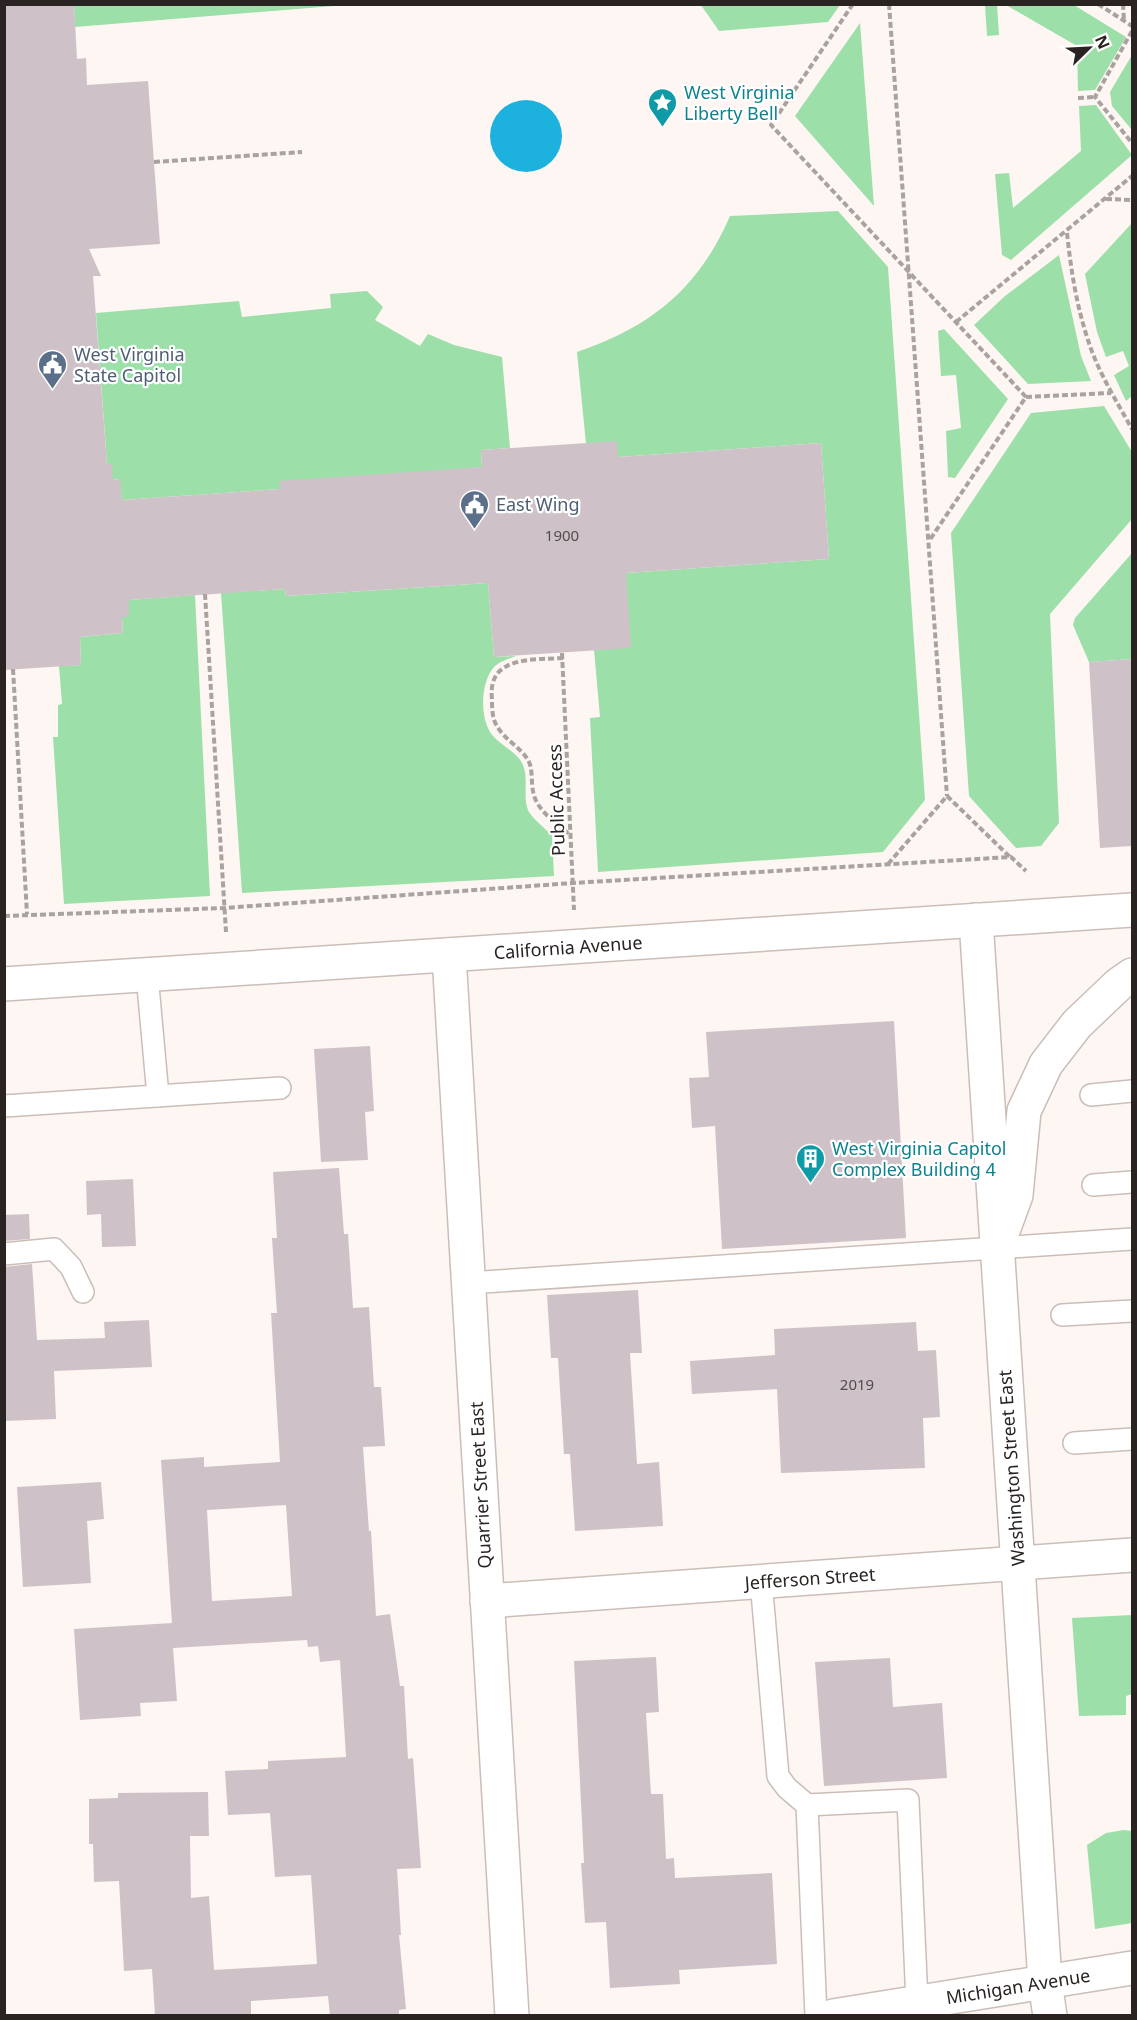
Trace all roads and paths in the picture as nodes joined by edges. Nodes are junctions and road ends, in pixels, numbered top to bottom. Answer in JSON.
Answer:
{"nodes":[{"id":1,"x":853,"y":4,"type":"edge"},
{"id":2,"x":890,"y":4,"type":"edge"},
{"id":3,"x":1098,"y":4,"type":"edge"},
{"id":4,"x":1123,"y":4,"type":"edge"},
{"id":5,"x":1124,"y":21,"type":"junction"},
{"id":6,"x":1132,"y":26,"type":"edge"},
{"id":7,"x":1132,"y":31,"type":"edge"},
{"id":8,"x":1095,"y":97,"type":"junction"},
{"id":9,"x":1078,"y":98,"type":"dead end"},
{"id":10,"x":1132,"y":143,"type":"edge"},
{"id":11,"x":302,"y":152,"type":"dead end"},
{"id":12,"x":154,"y":162,"type":"dead end"},
{"id":13,"x":1132,"y":176,"type":"edge"},
{"id":14,"x":1105,"y":199,"type":"junction"},
{"id":15,"x":1132,"y":200,"type":"edge"},
{"id":16,"x":1067,"y":232,"type":"junction"},
{"id":17,"x":908,"y":271,"type":"junction"},
{"id":18,"x":956,"y":322,"type":"junction"},
{"id":19,"x":1112,"y":393,"type":"junction"},
{"id":20,"x":1026,"y":397,"type":"junction"},
{"id":21,"x":1132,"y":429,"type":"edge"},
{"id":22,"x":928,"y":542,"type":"junction"},
{"id":23,"x":205,"y":594,"type":"dead end"},
{"id":24,"x":562,"y":653,"type":"dead end"},
{"id":25,"x":563,"y":658,"type":"junction"},
{"id":26,"x":13,"y":669,"type":"dead end"},
{"id":27,"x":947,"y":796,"type":"junction"},
{"id":28,"x":571,"y":836,"type":"junction"},
{"id":29,"x":1011,"y":857,"type":"junction"},
{"id":30,"x":888,"y":865,"type":"junction"},
{"id":31,"x":1026,"y":871,"type":"dead end"},
{"id":32,"x":573,"y":884,"type":"junction"},
{"id":33,"x":224,"y":908,"type":"junction"},
{"id":34,"x":1132,"y":910,"type":"edge"},
{"id":35,"x":27,"y":914,"type":"junction"},
{"id":36,"x":4,"y":916,"type":"edge"},
{"id":37,"x":976,"y":920,"type":"junction"},
{"id":38,"x":576,"y":946,"type":"junction"},
{"id":39,"x":448,"y":954,"type":"junction"},
{"id":40,"x":228,"y":969,"type":"junction"},
{"id":41,"x":147,"y":975,"type":"junction"},
{"id":42,"x":1132,"y":975,"type":"edge"},
{"id":43,"x":4,"y":984,"type":"edge"},
{"id":44,"x":280,"y":1088,"type":"dead end"},
{"id":45,"x":1132,"y":1091,"type":"edge"},
{"id":46,"x":1091,"y":1095,"type":"dead end"},
{"id":47,"x":158,"y":1096,"type":"junction"},
{"id":48,"x":4,"y":1106,"type":"edge"},
{"id":49,"x":1132,"y":1182,"type":"edge"},
{"id":50,"x":1093,"y":1185,"type":"dead end"},
{"id":51,"x":1132,"y":1239,"type":"edge"},
{"id":52,"x":996,"y":1249,"type":"junction"},
{"id":53,"x":4,"y":1254,"type":"edge"},
{"id":54,"x":468,"y":1282,"type":"junction"},
{"id":55,"x":83,"y":1292,"type":"dead end"},
{"id":56,"x":1132,"y":1311,"type":"edge"},
{"id":57,"x":1062,"y":1315,"type":"dead end"},
{"id":58,"x":1132,"y":1439,"type":"edge"},
{"id":59,"x":1074,"y":1443,"type":"dead end"},
{"id":60,"x":1132,"y":1555,"type":"edge"},
{"id":61,"x":1017,"y":1563,"type":"junction"},
{"id":62,"x":761,"y":1581,"type":"junction"},
{"id":63,"x":487,"y":1601,"type":"junction"},
{"id":64,"x":807,"y":1805,"type":"junction"},
{"id":65,"x":1132,"y":1968,"type":"edge"},
{"id":66,"x":1045,"y":1982,"type":"junction"},
{"id":67,"x":917,"y":2002,"type":"junction"},
{"id":68,"x":512,"y":2016,"type":"edge"},
{"id":69,"x":816,"y":2016,"type":"edge"},
{"id":70,"x":833,"y":2016,"type":"edge"},
{"id":71,"x":1050,"y":2016,"type":"edge"}],
"edges":[{"from":1,"to":17,"type":"path"},
{"from":2,"to":17,"type":"path"},
{"from":3,"to":5,"type":"path"},
{"from":4,"to":5,"type":"path"},
{"from":5,"to":6,"type":"path"},
{"from":7,"to":8,"type":"path"},
{"from":8,"to":9,"type":"path"},
{"from":8,"to":10,"type":"path"},
{"from":11,"to":12,"type":"path"},
{"from":13,"to":14,"type":"path"},
{"from":14,"to":15,"type":"path"},
{"from":14,"to":16,"type":"path"},
{"from":16,"to":18,"type":"path"},
{"from":16,"to":19,"type":"path"},
{"from":17,"to":18,"type":"path"},
{"from":17,"to":22,"type":"path"},
{"from":18,"to":20,"type":"path"},
{"from":19,"to":20,"type":"path"},
{"from":19,"to":21,"type":"path"},
{"from":20,"to":22,"type":"path"},
{"from":22,"to":27,"type":"path"},
{"from":23,"to":33,"type":"path"},
{"from":24,"to":25,"type":"path","name":"Public Access"},
{"from":25,"to":28,"type":"path","name":"Public Access"},
{"from":25,"to":28,"type":"path"},
{"from":26,"to":35,"type":"path"},
{"from":27,"to":29,"type":"path"},
{"from":27,"to":30,"type":"path"},
{"from":28,"to":32,"type":"path","name":"Public Access"},
{"from":29,"to":30,"type":"path"},
{"from":29,"to":31,"type":"path"},
{"from":30,"to":32,"type":"path"},
{"from":32,"to":33,"type":"path"},
{"from":32,"to":38,"type":"path","name":"Public Access"},
{"from":33,"to":35,"type":"path"},
{"from":33,"to":40,"type":"path"},
{"from":34,"to":37,"type":"street","name":"California Avenue"},
{"from":35,"to":36,"type":"path"},
{"from":37,"to":38,"type":"street","name":"California Avenue"},
{"from":37,"to":52,"type":"street","name":"Washington Street East"},
{"from":38,"to":39,"type":"street","name":"California Avenue"},
{"from":39,"to":40,"type":"street","name":"California Avenue"},
{"from":39,"to":54,"type":"street","name":"Quarrier Street East"},
{"from":40,"to":41,"type":"street","name":"California Avenue"},
{"from":41,"to":43,"type":"street","name":"California Avenue"},
{"from":41,"to":47,"type":"lane"},
{"from":42,"to":52,"type":"street"},
{"from":44,"to":47,"type":"lane"},
{"from":45,"to":46,"type":"lane"},
{"from":47,"to":48,"type":"lane"},
{"from":49,"to":50,"type":"lane"},
{"from":51,"to":52,"type":"lane"},
{"from":52,"to":54,"type":"lane"},
{"from":52,"to":61,"type":"street","name":"Washington Street East"},
{"from":53,"to":55,"type":"lane"},
{"from":54,"to":63,"type":"street","name":"Quarrier Street East"},
{"from":56,"to":57,"type":"lane"},
{"from":58,"to":59,"type":"lane"},
{"from":60,"to":61,"type":"street","name":"Jefferson Street"},
{"from":61,"to":62,"type":"street","name":"Jefferson Street"},
{"from":61,"to":66,"type":"street","name":"Washington Street East"},
{"from":62,"to":63,"type":"street","name":"Jefferson Street"},
{"from":62,"to":64,"type":"lane"},
{"from":63,"to":68,"type":"street","name":"Quarrier Street East"},
{"from":64,"to":67,"type":"lane"},
{"from":64,"to":69,"type":"lane"},
{"from":65,"to":66,"type":"street","name":"Michigan Avenue"},
{"from":66,"to":67,"type":"street","name":"Michigan Avenue"},
{"from":66,"to":71,"type":"street","name":"Washington Street East"},
{"from":67,"to":70,"type":"street","name":"Michigan Avenue"}]}
